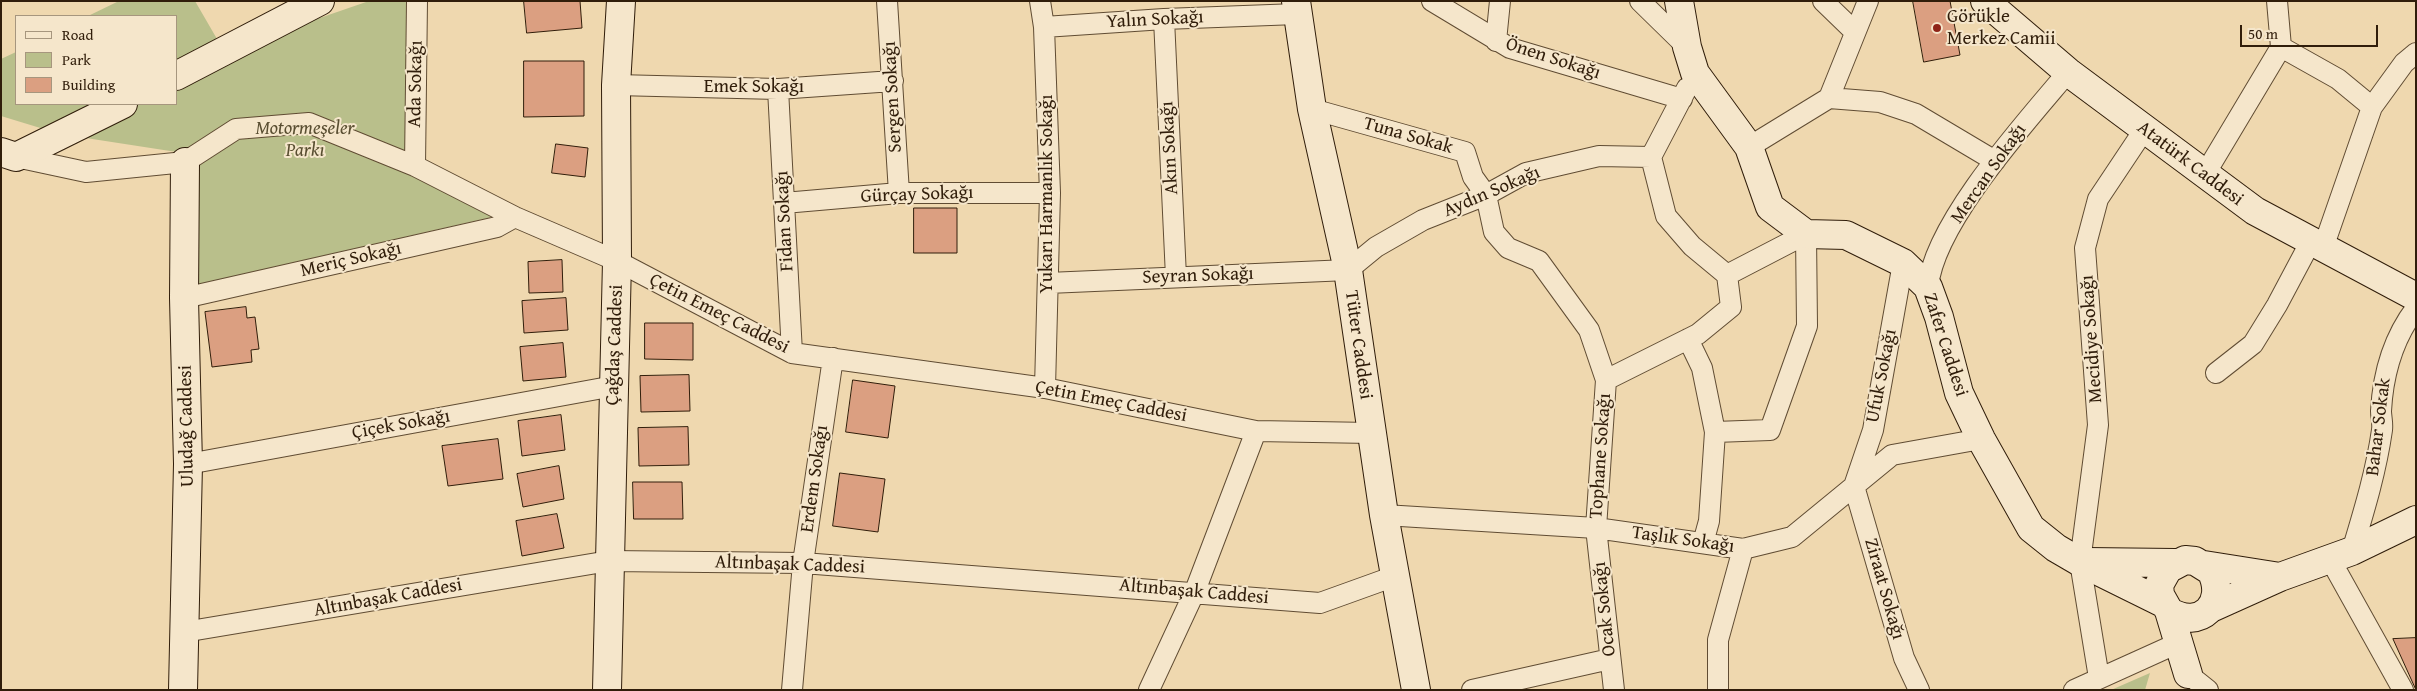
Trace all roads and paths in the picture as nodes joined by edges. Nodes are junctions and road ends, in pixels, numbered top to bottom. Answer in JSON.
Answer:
{"nodes":[{"id":1,"x":320,"y":1,"type":"edge"},
{"id":2,"x":417,"y":1,"type":"edge"},
{"id":3,"x":621,"y":1,"type":"edge"},
{"id":4,"x":887,"y":1,"type":"edge"},
{"id":5,"x":1040,"y":1,"type":"edge"},
{"id":6,"x":1432,"y":1,"type":"edge"},
{"id":7,"x":1500,"y":1,"type":"edge"},
{"id":8,"x":1640,"y":1,"type":"edge"},
{"id":9,"x":1680,"y":1,"type":"edge"},
{"id":10,"x":1823,"y":1,"type":"edge"},
{"id":11,"x":1868,"y":1,"type":"edge"},
{"id":12,"x":1984,"y":1,"type":"edge"},
{"id":13,"x":2277,"y":1,"type":"edge"},
{"id":14,"x":1297,"y":8,"type":"edge"},
{"id":15,"x":1164,"y":19,"type":"junction"},
{"id":16,"x":1044,"y":27,"type":"junction"},
{"id":17,"x":1855,"y":32,"type":"junction"},
{"id":18,"x":1496,"y":41,"type":"junction"},
{"id":19,"x":1687,"y":47,"type":"junction"},
{"id":20,"x":2281,"y":47,"type":"junction"},
{"id":21,"x":2416,"y":53,"type":"edge"},
{"id":22,"x":2068,"y":72,"type":"junction"},
{"id":23,"x":1695,"y":73,"type":"junction"},
{"id":24,"x":178,"y":75,"type":"edge"},
{"id":25,"x":893,"y":81,"type":"junction"},
{"id":26,"x":616,"y":85,"type":"junction"},
{"id":27,"x":778,"y":89,"type":"junction"},
{"id":28,"x":1829,"y":98,"type":"junction"},
{"id":29,"x":1682,"y":99,"type":"junction"},
{"id":30,"x":121,"y":105,"type":"edge"},
{"id":31,"x":2372,"y":107,"type":"junction"},
{"id":32,"x":1312,"y":109,"type":"junction"},
{"id":33,"x":2144,"y":130,"type":"junction"},
{"id":34,"x":1749,"y":147,"type":"junction"},
{"id":35,"x":9,"y":154,"type":"edge"},
{"id":36,"x":1651,"y":158,"type":"junction"},
{"id":37,"x":1995,"y":161,"type":"junction"},
{"id":38,"x":185,"y":162,"type":"junction"},
{"id":39,"x":416,"y":166,"type":"junction"},
{"id":40,"x":2204,"y":174,"type":"junction"},
{"id":41,"x":899,"y":193,"type":"junction"},
{"id":42,"x":1050,"y":193,"type":"junction"},
{"id":43,"x":1486,"y":194,"type":"junction"},
{"id":44,"x":784,"y":203,"type":"junction"},
{"id":45,"x":515,"y":216,"type":"junction"},
{"id":46,"x":1806,"y":234,"type":"junction"},
{"id":47,"x":2317,"y":244,"type":"junction"},
{"id":48,"x":617,"y":261,"type":"junction"},
{"id":49,"x":1903,"y":264,"type":"junction"},
{"id":50,"x":1348,"y":270,"type":"junction"},
{"id":51,"x":1727,"y":275,"type":"junction"},
{"id":52,"x":1176,"y":277,"type":"junction"},
{"id":53,"x":1048,"y":282,"type":"junction"},
{"id":54,"x":1928,"y":287,"type":"junction"},
{"id":55,"x":2416,"y":297,"type":"edge"},
{"id":56,"x":184,"y":298,"type":"junction"},
{"id":57,"x":2416,"y":308,"type":"edge"},
{"id":58,"x":1688,"y":340,"type":"junction"},
{"id":59,"x":792,"y":353,"type":"junction"},
{"id":60,"x":833,"y":358,"type":"junction"},
{"id":61,"x":2216,"y":373,"type":"dead end"},
{"id":62,"x":1606,"y":380,"type":"junction"},
{"id":63,"x":614,"y":386,"type":"junction"},
{"id":64,"x":1045,"y":388,"type":"junction"},
{"id":65,"x":1256,"y":430,"type":"junction"},
{"id":66,"x":1715,"y":432,"type":"junction"},
{"id":67,"x":1371,"y":433,"type":"junction"},
{"id":68,"x":1981,"y":439,"type":"junction"},
{"id":69,"x":188,"y":464,"type":"junction"},
{"id":70,"x":1854,"y":486,"type":"junction"},
{"id":71,"x":1384,"y":515,"type":"junction"},
{"id":72,"x":2416,"y":520,"type":"edge"},
{"id":73,"x":1596,"y":528,"type":"junction"},
{"id":74,"x":1704,"y":544,"type":"junction"},
{"id":75,"x":1743,"y":549,"type":"junction"},
{"id":76,"x":2341,"y":555,"type":"junction"},
{"id":77,"x":609,"y":561,"type":"junction"},
{"id":78,"x":2080,"y":562,"type":"junction"},
{"id":79,"x":803,"y":563,"type":"junction"},
{"id":80,"x":2175,"y":563,"type":"junction"},
{"id":81,"x":2204,"y":565,"type":"junction"},
{"id":82,"x":1395,"y":576,"type":"junction"},
{"id":83,"x":2280,"y":577,"type":"junction"},
{"id":84,"x":1195,"y":592,"type":"junction"},
{"id":85,"x":2166,"y":607,"type":"junction"},
{"id":86,"x":2207,"y":611,"type":"junction"},
{"id":87,"x":184,"y":632,"type":"junction"},
{"id":88,"x":2178,"y":643,"type":"junction"},
{"id":89,"x":1610,"y":659,"type":"junction"},
{"id":90,"x":2099,"y":678,"type":"junction"},
{"id":91,"x":2193,"y":685,"type":"edge"},
{"id":92,"x":183,"y":690,"type":"edge"},
{"id":93,"x":607,"y":690,"type":"edge"},
{"id":94,"x":792,"y":690,"type":"edge"},
{"id":95,"x":1149,"y":690,"type":"edge"},
{"id":96,"x":1416,"y":690,"type":"edge"},
{"id":97,"x":1472,"y":690,"type":"edge"},
{"id":98,"x":1614,"y":690,"type":"edge"},
{"id":99,"x":1718,"y":690,"type":"edge"},
{"id":100,"x":1919,"y":690,"type":"edge"},
{"id":101,"x":2074,"y":690,"type":"edge"},
{"id":102,"x":2403,"y":690,"type":"edge"}],
"edges":[{"from":1,"to":24,"type":"street"},
{"from":2,"to":39,"type":"street","name":"Ada Sokağı"},
{"from":3,"to":26,"type":"street","name":"Çağdaş Caddesi"},
{"from":4,"to":25,"type":"street","name":"Sergen Sokağı"},
{"from":5,"to":16,"type":"street","name":"Yukarı Harmanlık Sokağı"},
{"from":6,"to":18,"type":"street","name":"Önen Sokağı"},
{"from":7,"to":18,"type":"street"},
{"from":8,"to":19,"type":"street"},
{"from":9,"to":19,"type":"street"},
{"from":10,"to":17,"type":"street"},
{"from":11,"to":17,"type":"street"},
{"from":12,"to":22,"type":"street","name":"Atatürk Caddesi"},
{"from":13,"to":20,"type":"street"},
{"from":14,"to":15,"type":"street","name":"Yalın Sokağı"},
{"from":14,"to":32,"type":"street","name":"Tüter Caddesi"},
{"from":15,"to":16,"type":"street","name":"Yalın Sokağı"},
{"from":15,"to":52,"type":"street","name":"Akın Sokağı"},
{"from":16,"to":42,"type":"street","name":"Yukarı Harmanlık Sokağı"},
{"from":17,"to":28,"type":"street"},
{"from":18,"to":29,"type":"street","name":"Önen Sokağı"},
{"from":19,"to":23,"type":"street"},
{"from":20,"to":31,"type":"street"},
{"from":20,"to":40,"type":"street"},
{"from":21,"to":31,"type":"street"},
{"from":22,"to":33,"type":"street","name":"Atatürk Caddesi"},
{"from":22,"to":37,"type":"street","name":"Mercan Sokağı"},
{"from":23,"to":29,"type":"street"},
{"from":23,"to":34,"type":"street"},
{"from":25,"to":27,"type":"street","name":"Emek Sokağı"},
{"from":25,"to":41,"type":"street","name":"Sergen Sokağı"},
{"from":26,"to":27,"type":"street","name":"Emek Sokağı"},
{"from":26,"to":48,"type":"street","name":"Çağdaş Caddesi"},
{"from":27,"to":44,"type":"street","name":"Fidan Sokağı"},
{"from":28,"to":34,"type":"street"},
{"from":28,"to":37,"type":"street"},
{"from":29,"to":36,"type":"street"},
{"from":30,"to":35,"type":"street"},
{"from":31,"to":47,"type":"street"},
{"from":32,"to":43,"type":"street","name":"Tuna Sokak"},
{"from":32,"to":50,"type":"street","name":"Tüter Caddesi"},
{"from":33,"to":40,"type":"street","name":"Atatürk Caddesi"},
{"from":33,"to":78,"type":"street","name":"Mecidiye Sokağı"},
{"from":34,"to":46,"type":"street"},
{"from":35,"to":38,"type":"street","name":"Çetin Emeç Caddesi"},
{"from":36,"to":43,"type":"street","name":"Aydın Sokağı"},
{"from":36,"to":51,"type":"street"},
{"from":37,"to":54,"type":"street","name":"Mercan Sokağı"},
{"from":38,"to":39,"type":"street","name":"Çetin Emeç Caddesi"},
{"from":38,"to":56,"type":"street","name":"Uludağ Caddesi"},
{"from":39,"to":45,"type":"street","name":"Çetin Emeç Caddesi"},
{"from":40,"to":47,"type":"street","name":"Atatürk Caddesi"},
{"from":41,"to":42,"type":"street","name":"Gürçay Sokağı"},
{"from":41,"to":44,"type":"street","name":"Gürçay Sokağı"},
{"from":42,"to":53,"type":"street","name":"Yukarı Harmanlık Sokağı"},
{"from":43,"to":50,"type":"street","name":"Aydın Sokağı"},
{"from":43,"to":62,"type":"street","name":"Tuna Sokak"},
{"from":44,"to":59,"type":"street","name":"Fidan Sokağı"},
{"from":45,"to":48,"type":"street","name":"Çetin Emeç Caddesi"},
{"from":45,"to":56,"type":"street","name":"Meriç Sokağı"},
{"from":46,"to":49,"type":"street","name":"Zafer Caddesi"},
{"from":46,"to":51,"type":"street"},
{"from":46,"to":66,"type":"street"},
{"from":47,"to":55,"type":"street","name":"Atatürk Caddesi"},
{"from":47,"to":61,"type":"street"},
{"from":48,"to":59,"type":"street","name":"Çetin Emeç Caddesi"},
{"from":48,"to":63,"type":"street","name":"Çağdaş Caddesi"},
{"from":49,"to":54,"type":"street","name":"Zafer Caddesi"},
{"from":49,"to":70,"type":"street","name":"Ufuk Sokağı"},
{"from":50,"to":52,"type":"street","name":"Seyran Sokağı"},
{"from":50,"to":67,"type":"street","name":"Tüter Caddesi"},
{"from":51,"to":58,"type":"street","name":"Tophane Sokağı"},
{"from":52,"to":53,"type":"street","name":"Seyran Sokağı"},
{"from":53,"to":64,"type":"street","name":"Yukarı Harmanlık Sokağı"},
{"from":54,"to":68,"type":"street","name":"Zafer Caddesi"},
{"from":56,"to":69,"type":"street","name":"Uludağ Caddesi"},
{"from":57,"to":76,"type":"street","name":"Bahar Sokak"},
{"from":58,"to":62,"type":"street","name":"Tophane Sokağı"},
{"from":58,"to":66,"type":"street"},
{"from":59,"to":60,"type":"street","name":"Çetin Emeç Caddesi"},
{"from":60,"to":64,"type":"street","name":"Çetin Emeç Caddesi"},
{"from":60,"to":79,"type":"street","name":"Erdem Sokağı"},
{"from":62,"to":73,"type":"street","name":"Tophane Sokağı"},
{"from":63,"to":69,"type":"street","name":"Çiçek Sokağı"},
{"from":63,"to":77,"type":"street","name":"Çağdaş Caddesi"},
{"from":64,"to":65,"type":"street","name":"Çetin Emeç Caddesi"},
{"from":65,"to":67,"type":"street","name":"Çetin Emeç Caddesi"},
{"from":65,"to":84,"type":"street"},
{"from":66,"to":74,"type":"street"},
{"from":67,"to":71,"type":"street","name":"Tüter Caddesi"},
{"from":68,"to":70,"type":"street","name":"Taşlık Sokağı"},
{"from":68,"to":78,"type":"street","name":"Zafer Caddesi"},
{"from":69,"to":87,"type":"street","name":"Uludağ Caddesi"},
{"from":70,"to":75,"type":"street","name":"Taşlık Sokağı"},
{"from":70,"to":100,"type":"street","name":"Ziraat Sokağı"},
{"from":71,"to":73,"type":"street","name":"Taşlık Sokağı"},
{"from":71,"to":82,"type":"street","name":"Tüter Caddesi"},
{"from":72,"to":76,"type":"street"},
{"from":73,"to":74,"type":"street","name":"Taşlık Sokağı"},
{"from":73,"to":89,"type":"street","name":"Ocak Sokağı"},
{"from":74,"to":75,"type":"street","name":"Taşlık Sokağı"},
{"from":75,"to":99,"type":"street"},
{"from":76,"to":83,"type":"street"},
{"from":76,"to":102,"type":"street"},
{"from":77,"to":79,"type":"street","name":"Altınbaşak Caddesi"},
{"from":77,"to":87,"type":"street","name":"Altınbaşak Caddesi"},
{"from":77,"to":93,"type":"street","name":"Çağdaş Caddesi"},
{"from":78,"to":80,"type":"street"},
{"from":78,"to":85,"type":"street","name":"Zafer Caddesi"},
{"from":78,"to":90,"type":"street","name":"Mecidiye Sokağı"},
{"from":79,"to":84,"type":"street","name":"Altınbaşak Caddesi"},
{"from":79,"to":94,"type":"street","name":"Erdem Sokağı"},
{"from":80,"to":81,"type":"street"},
{"from":80,"to":85,"type":"street"},
{"from":81,"to":83,"type":"street"},
{"from":81,"to":86,"type":"street"},
{"from":82,"to":84,"type":"street","name":"Altınbaşak Caddesi"},
{"from":82,"to":96,"type":"street","name":"Tüter Caddesi"},
{"from":83,"to":86,"type":"street"},
{"from":84,"to":95,"type":"street"},
{"from":85,"to":86,"type":"street"},
{"from":85,"to":88,"type":"street"},
{"from":86,"to":91,"type":"street"},
{"from":87,"to":92,"type":"street","name":"Uludağ Caddesi"},
{"from":88,"to":90,"type":"street"},
{"from":88,"to":91,"type":"street"},
{"from":89,"to":97,"type":"street"},
{"from":89,"to":98,"type":"street","name":"Ocak Sokağı"},
{"from":90,"to":101,"type":"street"}]}
